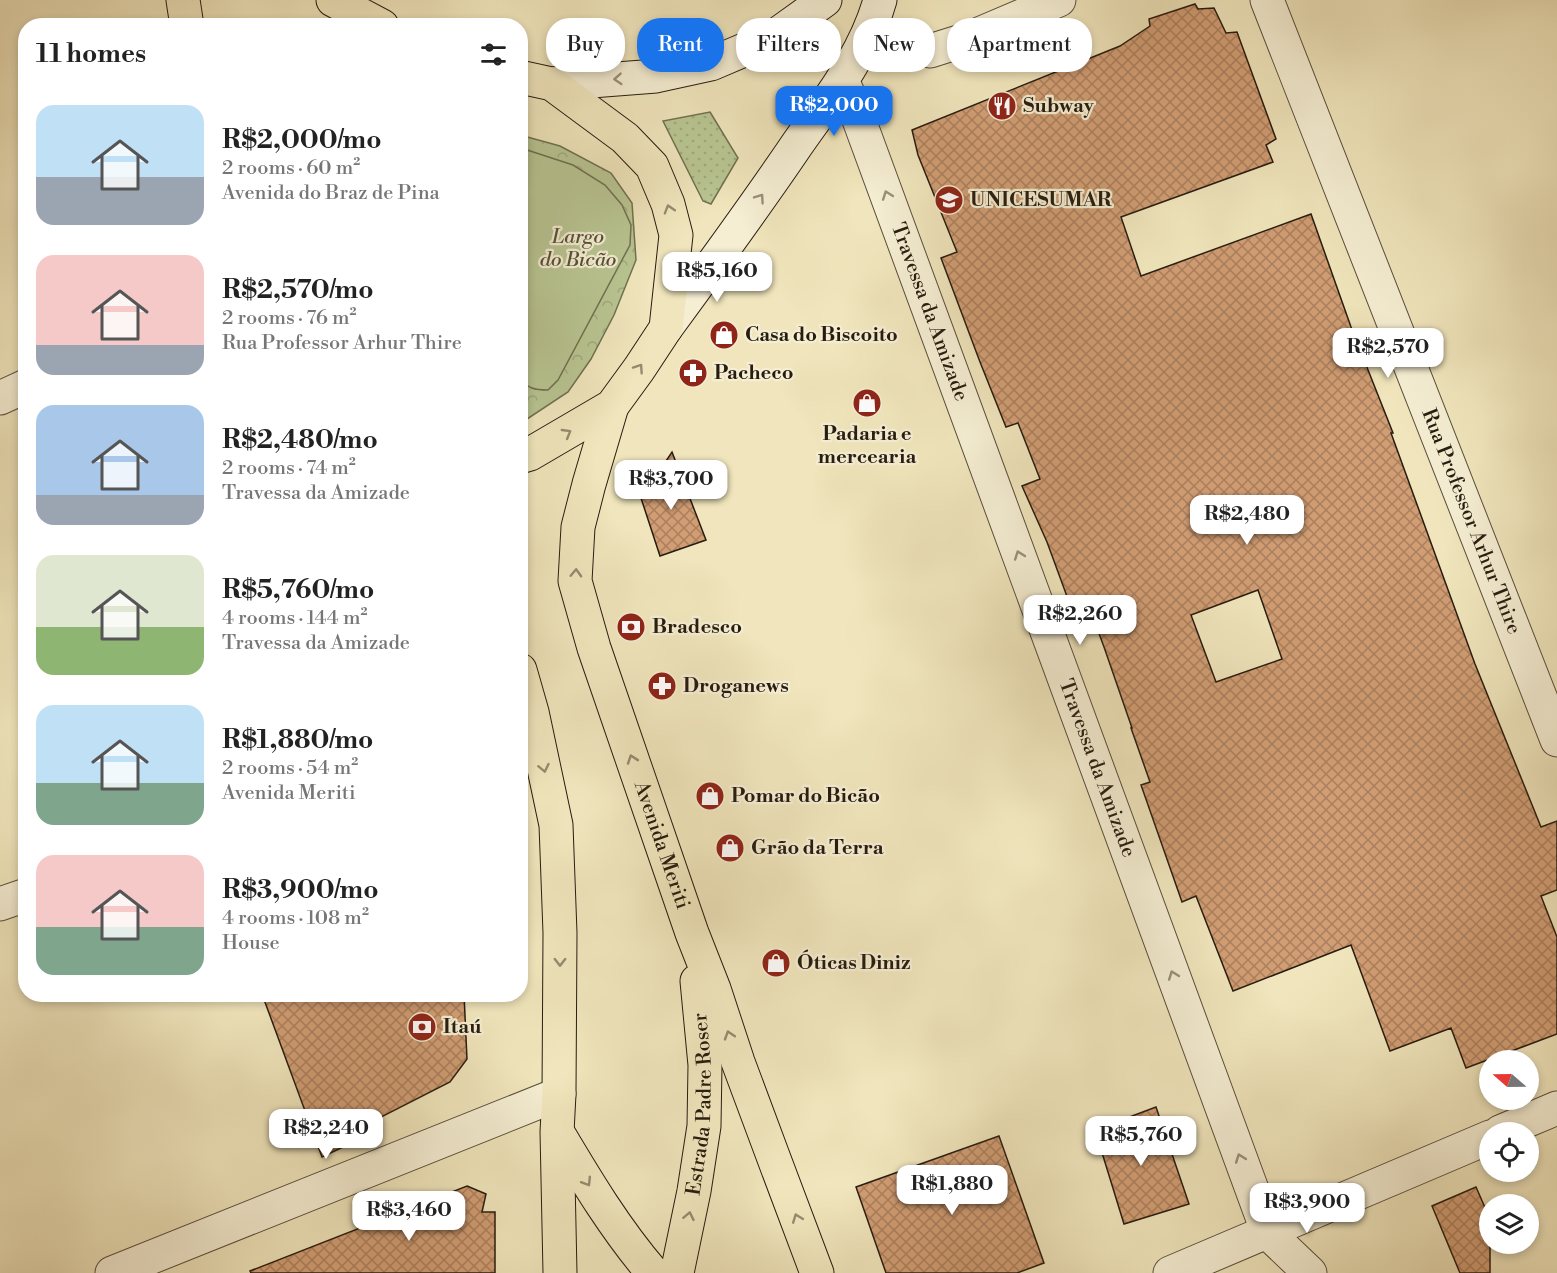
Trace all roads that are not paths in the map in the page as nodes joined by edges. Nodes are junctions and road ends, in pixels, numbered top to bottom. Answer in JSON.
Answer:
{"nodes":[{"id":1,"x":183,"y":0,"type":"edge"},
{"id":2,"x":333,"y":0,"type":"edge"},
{"id":3,"x":824,"y":0,"type":"edge"},
{"id":4,"x":880,"y":0,"type":"edge"},
{"id":5,"x":1059,"y":0,"type":"edge"},
{"id":6,"x":1267,"y":0,"type":"edge"},
{"id":7,"x":186,"y":18,"type":"edge"},
{"id":8,"x":367,"y":18,"type":"edge"},
{"id":9,"x":874,"y":18,"type":"edge"},
{"id":10,"x":935,"y":49,"type":"edge"},
{"id":11,"x":853,"y":61,"type":"edge"},
{"id":12,"x":842,"y":80,"type":"junction"},
{"id":13,"x":536,"y":81,"type":"edge"},
{"id":14,"x":666,"y":328,"type":"junction"},
{"id":15,"x":18,"y":390,"type":"edge"},
{"id":16,"x":0,"y":398,"type":"edge"},
{"id":17,"x":612,"y":406,"type":"junction"},
{"id":18,"x":528,"y":455,"type":"edge"},
{"id":19,"x":528,"y":721,"type":"edge"},
{"id":20,"x":1557,"y":740,"type":"edge"},
{"id":21,"x":18,"y":898,"type":"edge"},
{"id":22,"x":0,"y":904,"type":"edge"},
{"id":23,"x":692,"y":933,"type":"junction"},
{"id":24,"x":559,"y":1094,"type":"junction"},
{"id":25,"x":1557,"y":1108,"type":"edge"},
{"id":26,"x":1524,"y":1122,"type":"edge"},
{"id":27,"x":558,"y":1132,"type":"junction"},
{"id":28,"x":1479,"y":1142,"type":"edge"},
{"id":29,"x":1268,"y":1233,"type":"junction"},
{"id":30,"x":112,"y":1273,"type":"edge"},
{"id":31,"x":560,"y":1273,"type":"edge"},
{"id":32,"x":653,"y":1273,"type":"edge"},
{"id":33,"x":676,"y":1273,"type":"edge"},
{"id":34,"x":818,"y":1273,"type":"edge"},
{"id":35,"x":1170,"y":1273,"type":"edge"},
{"id":36,"x":1310,"y":1273,"type":"edge"}],
"edges":[{"from":1,"to":7,"type":"main road"},
{"from":2,"to":8,"type":"main road"},
{"from":3,"to":13,"type":"street","one_way":true},
{"from":4,"to":9,"type":"street"},
{"from":5,"to":10,"type":"street"},
{"from":6,"to":20,"type":"street","name":"Rua Professor Arhur Thire"},
{"from":11,"to":12,"type":"street"},
{"from":14,"to":12,"type":"street","one_way":true},
{"from":29,"to":12,"type":"street","name":"Travessa da Amizade","one_way":true},
{"from":14,"to":13,"type":"main road","one_way":true},
{"from":17,"to":14,"type":"main road","one_way":true},
{"from":15,"to":16,"type":"street"},
{"from":18,"to":17,"type":"main road","one_way":true},
{"from":23,"to":17,"type":"main road","name":"Avenida Meriti","one_way":true},
{"from":19,"to":24,"type":"main road","one_way":true},
{"from":21,"to":22,"type":"street"},
{"from":33,"to":23,"type":"main road","name":"Estrada Padre Roser","one_way":true},
{"from":34,"to":23,"type":"main road","name":"Avenida Meriti","one_way":true},
{"from":24,"to":27,"type":"main road"},
{"from":24,"to":30,"type":"street"},
{"from":25,"to":26,"type":"street"},
{"from":27,"to":31,"type":"main road"},
{"from":27,"to":32,"type":"main road","one_way":true},
{"from":28,"to":29,"type":"street"},
{"from":29,"to":35,"type":"street"},
{"from":29,"to":36,"type":"street","name":"Travessa da Amizade"}]}
